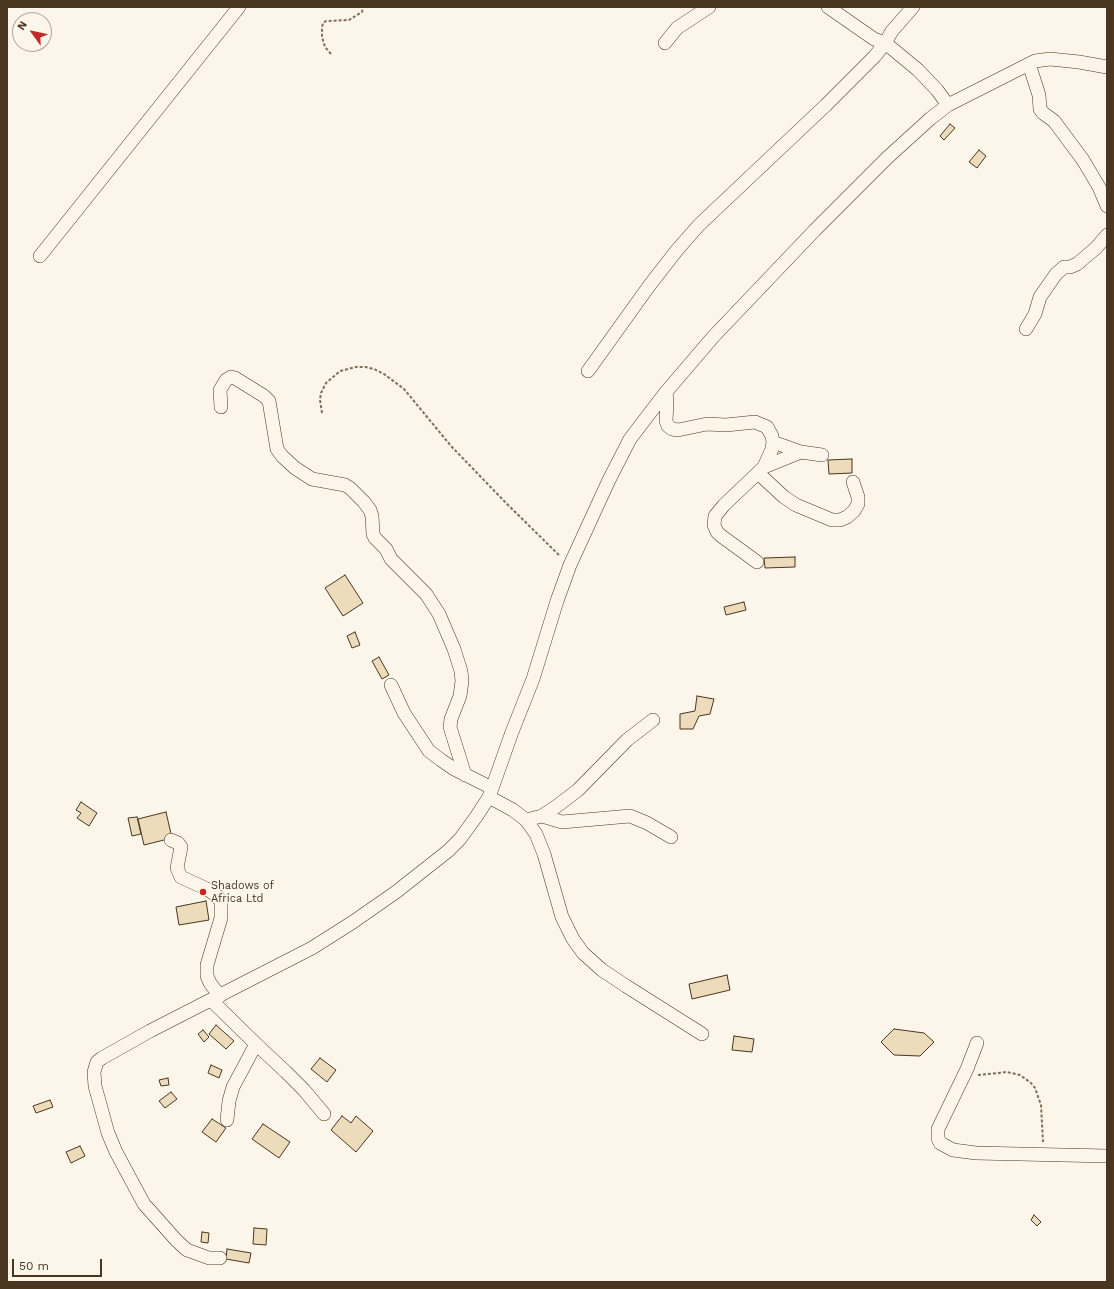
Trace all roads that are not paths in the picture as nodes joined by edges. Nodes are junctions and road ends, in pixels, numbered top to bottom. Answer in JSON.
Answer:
{"nodes":[{"id":1,"x":239,"y":7,"type":"edge"},
{"id":2,"x":709,"y":7,"type":"edge"},
{"id":3,"x":828,"y":7,"type":"edge"},
{"id":4,"x":913,"y":7,"type":"edge"},
{"id":5,"x":665,"y":43,"type":"dead end"},
{"id":6,"x":885,"y":43,"type":"junction"},
{"id":7,"x":1029,"y":64,"type":"junction"},
{"id":8,"x":1107,"y":67,"type":"edge"},
{"id":9,"x":948,"y":105,"type":"junction"},
{"id":10,"x":1107,"y":206,"type":"edge"},
{"id":11,"x":1107,"y":235,"type":"edge"},
{"id":12,"x":40,"y":256,"type":"dead end"},
{"id":13,"x":1026,"y":329,"type":"dead end"},
{"id":14,"x":588,"y":371,"type":"dead end"},
{"id":15,"x":666,"y":392,"type":"junction"},
{"id":16,"x":221,"y":407,"type":"dead end"},
{"id":17,"x":773,"y":442,"type":"junction"},
{"id":18,"x":801,"y":452,"type":"junction"},
{"id":19,"x":822,"y":455,"type":"dead end"},
{"id":20,"x":761,"y":470,"type":"junction"},
{"id":21,"x":853,"y":482,"type":"dead end"},
{"id":22,"x":757,"y":562,"type":"dead end"},
{"id":23,"x":391,"y":685,"type":"dead end"},
{"id":24,"x":653,"y":720,"type":"dead end"},
{"id":25,"x":465,"y":774,"type":"junction"},
{"id":26,"x":490,"y":792,"type":"junction"},
{"id":27,"x":542,"y":816,"type":"junction"},
{"id":28,"x":526,"y":820,"type":"junction"},
{"id":29,"x":671,"y":837,"type":"dead end"},
{"id":30,"x":171,"y":840,"type":"dead end"},
{"id":31,"x":215,"y":998,"type":"junction"},
{"id":32,"x":702,"y":1034,"type":"dead end"},
{"id":33,"x":977,"y":1042,"type":"dead end"},
{"id":34,"x":256,"y":1044,"type":"junction"},
{"id":35,"x":324,"y":1114,"type":"dead end"},
{"id":36,"x":227,"y":1120,"type":"dead end"},
{"id":37,"x":1107,"y":1156,"type":"edge"},
{"id":38,"x":220,"y":1258,"type":"dead end"}],
"edges":[{"from":1,"to":12,"type":"street"},
{"from":2,"to":5,"type":"street"},
{"from":3,"to":6,"type":"street"},
{"from":4,"to":6,"type":"street"},
{"from":6,"to":9,"type":"street"},
{"from":6,"to":14,"type":"street"},
{"from":7,"to":8,"type":"street"},
{"from":7,"to":9,"type":"street"},
{"from":7,"to":10,"type":"street"},
{"from":9,"to":15,"type":"street"},
{"from":11,"to":13,"type":"street"},
{"from":15,"to":17,"type":"street"},
{"from":15,"to":26,"type":"street"},
{"from":16,"to":25,"type":"street"},
{"from":17,"to":18,"type":"street"},
{"from":17,"to":20,"type":"street"},
{"from":18,"to":19,"type":"street"},
{"from":18,"to":20,"type":"street"},
{"from":20,"to":21,"type":"street"},
{"from":20,"to":22,"type":"street"},
{"from":23,"to":25,"type":"street"},
{"from":24,"to":27,"type":"street"},
{"from":25,"to":26,"type":"street"},
{"from":26,"to":28,"type":"street"},
{"from":26,"to":31,"type":"street"},
{"from":27,"to":28,"type":"street"},
{"from":27,"to":29,"type":"street"},
{"from":28,"to":32,"type":"street"},
{"from":30,"to":31,"type":"street"},
{"from":31,"to":34,"type":"street"},
{"from":31,"to":38,"type":"street"},
{"from":33,"to":37,"type":"street"},
{"from":34,"to":35,"type":"street"},
{"from":34,"to":36,"type":"street"}]}
